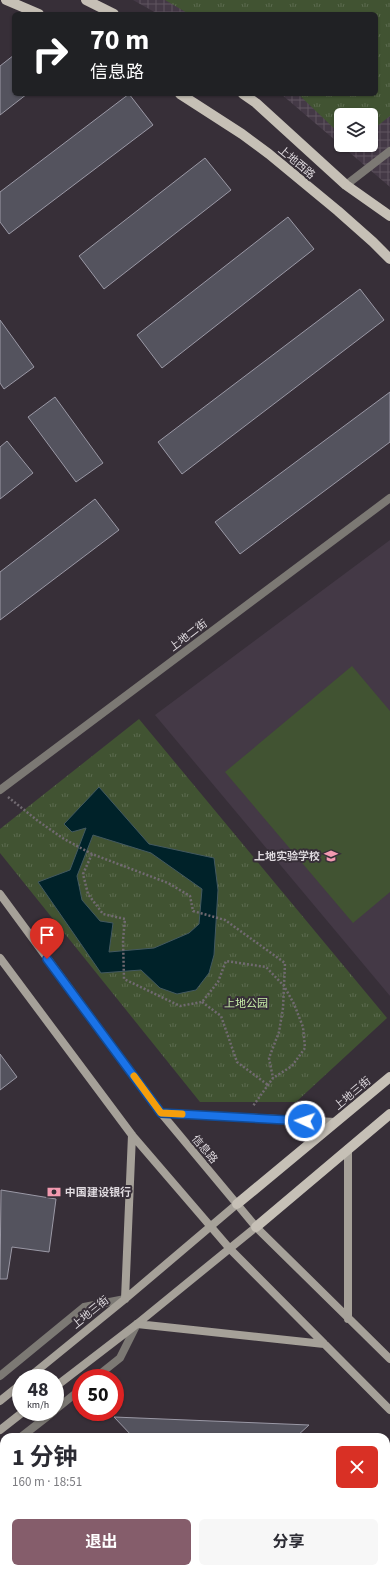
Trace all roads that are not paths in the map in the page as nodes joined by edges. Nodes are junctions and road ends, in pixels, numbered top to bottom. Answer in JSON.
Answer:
{"nodes":[{"id":1,"x":6,"y":0,"type":"edge"},
{"id":2,"x":86,"y":0,"type":"edge"},
{"id":3,"x":34,"y":12,"type":"edge"},
{"id":4,"x":110,"y":12,"type":"edge"},
{"id":5,"x":183,"y":96,"type":"edge"},
{"id":6,"x":246,"y":96,"type":"edge"},
{"id":7,"x":390,"y":151,"type":"edge"},
{"id":8,"x":346,"y":185,"type":"junction"},
{"id":9,"x":390,"y":216,"type":"edge"},
{"id":10,"x":390,"y":259,"type":"edge"},
{"id":11,"x":390,"y":498,"type":"edge"},
{"id":12,"x":3,"y":793,"type":"edge"},
{"id":13,"x":0,"y":894,"type":"edge"},
{"id":14,"x":0,"y":958,"type":"edge"},
{"id":15,"x":390,"y":1077,"type":"edge"},
{"id":16,"x":161,"y":1113,"type":"junction"},
{"id":17,"x":390,"y":1114,"type":"edge"},
{"id":18,"x":336,"y":1122,"type":"junction"},
{"id":19,"x":132,"y":1135,"type":"junction"},
{"id":20,"x":348,"y":1150,"type":"junction"},
{"id":21,"x":237,"y":1204,"type":"junction"},
{"id":22,"x":256,"y":1226,"type":"junction"},
{"id":23,"x":211,"y":1227,"type":"junction"},
{"id":24,"x":230,"y":1249,"type":"junction"},
{"id":25,"x":125,"y":1299,"type":"junction"},
{"id":26,"x":348,"y":1319,"type":"junction"},
{"id":27,"x":137,"y":1324,"type":"junction"},
{"id":28,"x":324,"y":1344,"type":"junction"},
{"id":29,"x":390,"y":1359,"type":"edge"},
{"id":30,"x":39,"y":1369,"type":"edge"},
{"id":31,"x":106,"y":1369,"type":"edge"},
{"id":32,"x":0,"y":1376,"type":"edge"},
{"id":33,"x":64,"y":1380,"type":"edge"},
{"id":34,"x":12,"y":1391,"type":"edge"},
{"id":35,"x":72,"y":1396,"type":"edge"},
{"id":36,"x":0,"y":1401,"type":"edge"},
{"id":37,"x":64,"y":1403,"type":"edge"},
{"id":38,"x":390,"y":1410,"type":"edge"},
{"id":39,"x":12,"y":1421,"type":"edge"},
{"id":40,"x":41,"y":1421,"type":"edge"},
{"id":41,"x":0,"y":1430,"type":"edge"},
{"id":42,"x":26,"y":1433,"type":"edge"}],
"edges":[{"from":1,"to":3,"type":"main road"},
{"from":2,"to":4,"type":"main road"},
{"from":5,"to":10,"type":"main road","name":"上地西路"},
{"from":6,"to":8,"type":"main road","name":"上地西路"},
{"from":7,"to":8,"type":"street"},
{"from":8,"to":9,"type":"main road","name":"上地西路"},
{"from":11,"to":12,"type":"street","name":"上地二街"},
{"from":13,"to":16,"type":"main road","name":"信息路"},
{"from":14,"to":19,"type":"main road"},
{"from":15,"to":18,"type":"main road","name":"上地三街"},
{"from":16,"to":18,"type":"main road"},
{"from":16,"to":21,"type":"main road","name":"信息路"},
{"from":17,"to":20,"type":"main road"},
{"from":18,"to":21,"type":"main road","name":"上地三街"},
{"from":19,"to":23,"type":"main road"},
{"from":19,"to":25,"type":"main road"},
{"from":20,"to":22,"type":"main road"},
{"from":20,"to":26,"type":"main road"},
{"from":21,"to":22,"type":"main road","name":"信息路"},
{"from":21,"to":23,"type":"main road"},
{"from":22,"to":24,"type":"main road"},
{"from":22,"to":26,"type":"main road","name":"信息路"},
{"from":23,"to":24,"type":"main road"},
{"from":23,"to":25,"type":"main road"},
{"from":24,"to":27,"type":"main road"},
{"from":24,"to":28,"type":"main road"},
{"from":25,"to":30,"type":"main road","name":"上地三街"},
{"from":25,"to":32,"type":"street","name":"上地三街"},
{"from":26,"to":29,"type":"main road"},
{"from":27,"to":28,"type":"main road"},
{"from":27,"to":31,"type":"street"},
{"from":27,"to":33,"type":"main road"},
{"from":28,"to":38,"type":"main road"},
{"from":34,"to":36,"type":"main road"},
{"from":35,"to":37,"type":"street"},
{"from":39,"to":41,"type":"main road"},
{"from":40,"to":42,"type":"street"}]}
